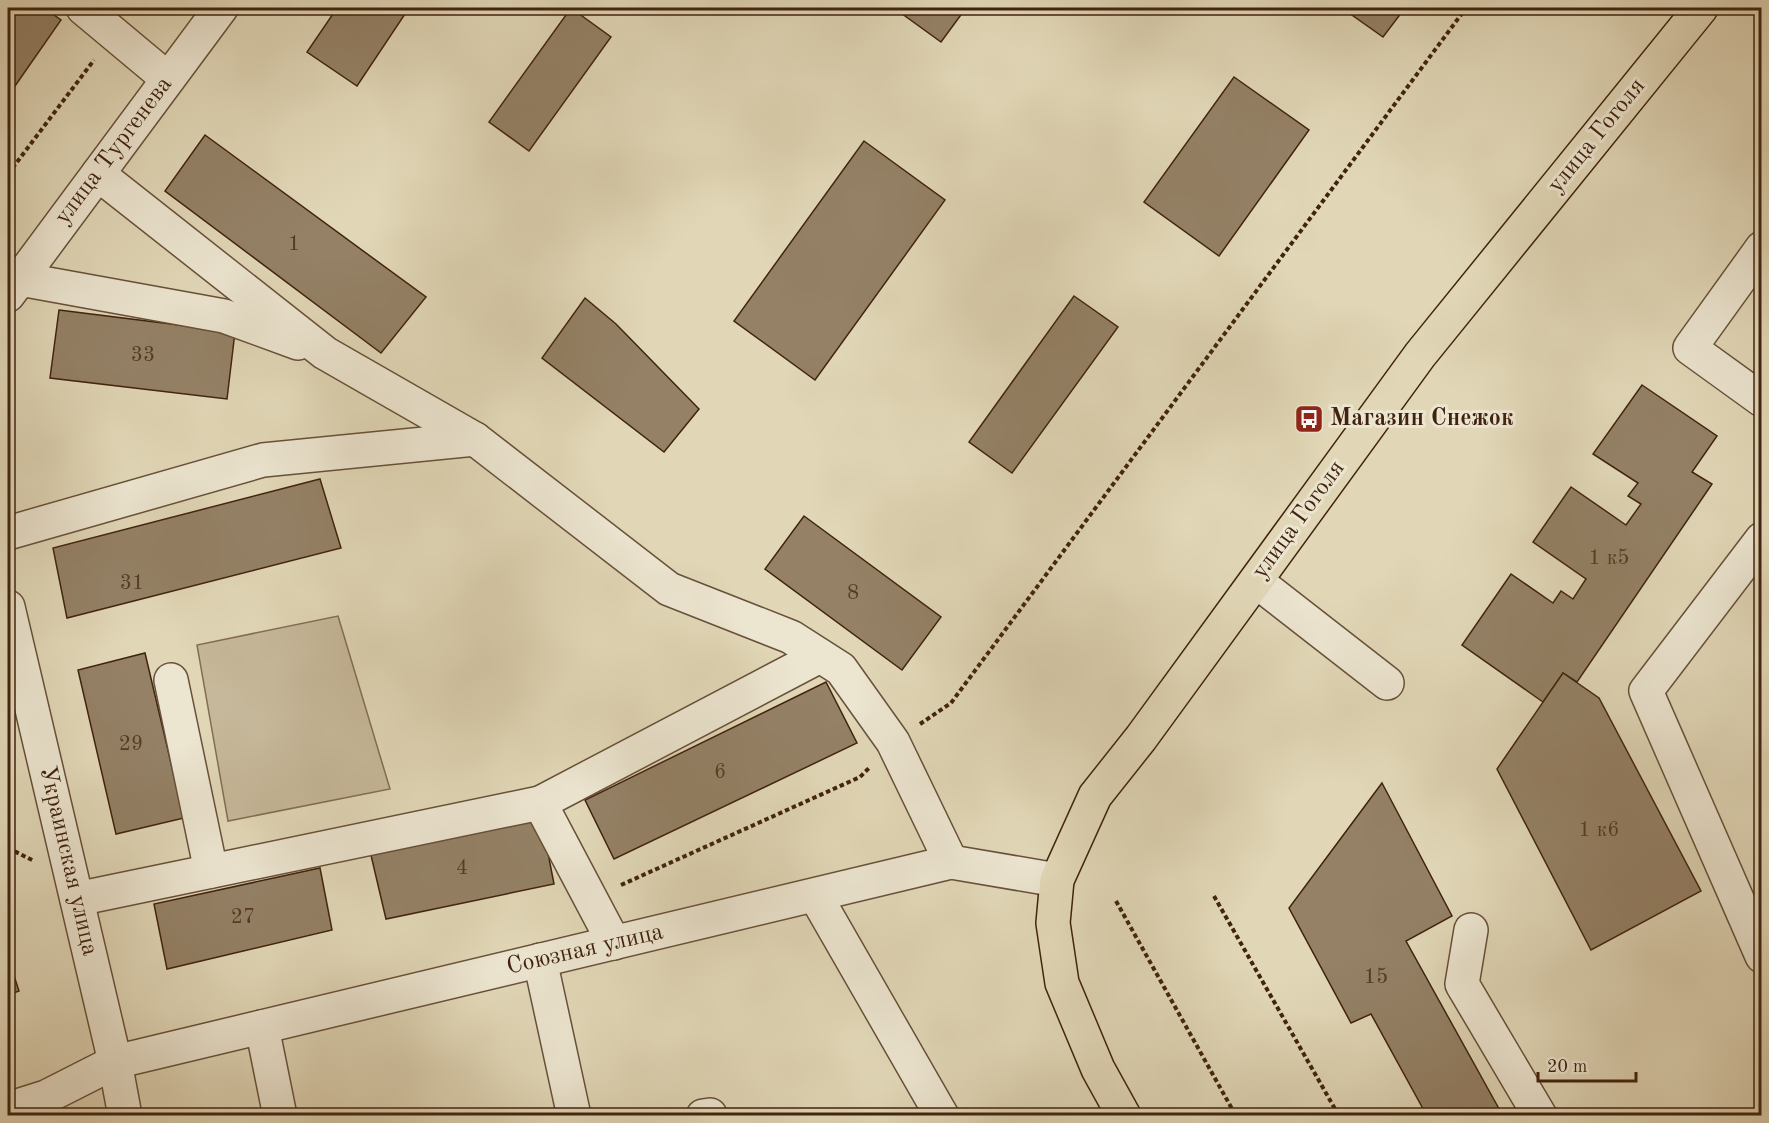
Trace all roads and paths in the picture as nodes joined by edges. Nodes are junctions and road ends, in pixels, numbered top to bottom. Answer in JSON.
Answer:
{"nodes":[{"id":1,"x":83,"y":8,"type":"edge"},
{"id":2,"x":221,"y":8,"type":"edge"},
{"id":3,"x":1466,"y":8,"type":"edge"},
{"id":4,"x":1701,"y":8,"type":"edge"},
{"id":5,"x":114,"y":34,"type":"junction"},
{"id":6,"x":168,"y":79,"type":"junction"},
{"id":7,"x":8,"y":174,"type":"edge"},
{"id":8,"x":98,"y":174,"type":"junction"},
{"id":9,"x":1761,"y":248,"type":"edge"},
{"id":10,"x":14,"y":287,"type":"edge"},
{"id":11,"x":325,"y":353,"type":"junction"},
{"id":12,"x":1761,"y":400,"type":"edge"},
{"id":13,"x":475,"y":439,"type":"junction"},
{"id":14,"x":8,"y":533,"type":"edge"},
{"id":15,"x":1761,"y":538,"type":"edge"},
{"id":16,"x":1256,"y":580,"type":"junction"},
{"id":17,"x":8,"y":607,"type":"edge"},
{"id":18,"x":820,"y":656,"type":"junction"},
{"id":19,"x":171,"y":680,"type":"dead end"},
{"id":20,"x":1387,"y":683,"type":"dead end"},
{"id":21,"x":893,"y":742,"type":"junction"},
{"id":22,"x":540,"y":802,"type":"junction"},
{"id":23,"x":951,"y":862,"type":"junction"},
{"id":24,"x":210,"y":871,"type":"junction"},
{"id":25,"x":1057,"y":880,"type":"junction"},
{"id":26,"x":815,"y":895,"type":"junction"},
{"id":27,"x":1214,"y":896,"type":"dead end"},
{"id":28,"x":591,"y":898,"type":"junction"},
{"id":29,"x":77,"y":899,"type":"junction"},
{"id":30,"x":1116,"y":901,"type":"dead end"},
{"id":31,"x":1471,"y":930,"type":"dead end"},
{"id":32,"x":614,"y":943,"type":"junction"},
{"id":33,"x":1761,"y":956,"type":"edge"},
{"id":34,"x":540,"y":960,"type":"junction"},
{"id":35,"x":261,"y":1027,"type":"junction"},
{"id":36,"x":115,"y":1062,"type":"junction"},
{"id":37,"x":8,"y":1109,"type":"edge"},
{"id":38,"x":125,"y":1116,"type":"edge"},
{"id":39,"x":280,"y":1116,"type":"edge"},
{"id":40,"x":574,"y":1116,"type":"edge"},
{"id":41,"x":942,"y":1116,"type":"edge"},
{"id":42,"x":1124,"y":1116,"type":"edge"},
{"id":43,"x":1236,"y":1116,"type":"edge"},
{"id":44,"x":1339,"y":1116,"type":"edge"},
{"id":45,"x":1540,"y":1116,"type":"edge"}],
"edges":[{"from":1,"to":5,"type":"street"},
{"from":2,"to":6,"type":"street","name":"улица Тургенева"},
{"from":3,"to":21,"type":"path"},
{"from":4,"to":16,"type":"main road","name":"улица Гоголя"},
{"from":5,"to":6,"type":"street"},
{"from":5,"to":7,"type":"path"},
{"from":6,"to":8,"type":"street","name":"улица Тургенева"},
{"from":8,"to":10,"type":"street","name":"улица Тургенева"},
{"from":8,"to":11,"type":"street"},
{"from":9,"to":12,"type":"street"},
{"from":10,"to":11,"type":"street"},
{"from":11,"to":13,"type":"street"},
{"from":13,"to":14,"type":"street"},
{"from":13,"to":18,"type":"street"},
{"from":15,"to":33,"type":"street"},
{"from":16,"to":20,"type":"street"},
{"from":16,"to":25,"type":"main road","name":"улица Гоголя"},
{"from":17,"to":29,"type":"street","name":"Украинская улица"},
{"from":18,"to":21,"type":"street"},
{"from":18,"to":22,"type":"street"},
{"from":19,"to":24,"type":"street"},
{"from":21,"to":23,"type":"street"},
{"from":21,"to":28,"type":"path"},
{"from":22,"to":24,"type":"street"},
{"from":22,"to":28,"type":"street"},
{"from":23,"to":25,"type":"street","name":"Союзная улица"},
{"from":23,"to":26,"type":"street","name":"Союзная улица"},
{"from":24,"to":29,"type":"street"},
{"from":25,"to":42,"type":"main road","name":"улица Гоголя"},
{"from":26,"to":32,"type":"street","name":"Союзная улица"},
{"from":26,"to":41,"type":"street"},
{"from":27,"to":44,"type":"path"},
{"from":28,"to":32,"type":"street"},
{"from":29,"to":36,"type":"street","name":"Украинская улица"},
{"from":30,"to":43,"type":"path"},
{"from":31,"to":45,"type":"street"},
{"from":32,"to":34,"type":"street","name":"Союзная улица"},
{"from":34,"to":35,"type":"street","name":"Союзная улица"},
{"from":34,"to":40,"type":"street"},
{"from":35,"to":36,"type":"street","name":"Союзная улица"},
{"from":35,"to":39,"type":"street"},
{"from":36,"to":37,"type":"street","name":"Союзная улица"},
{"from":36,"to":38,"type":"street","name":"Украинская улица"}]}
